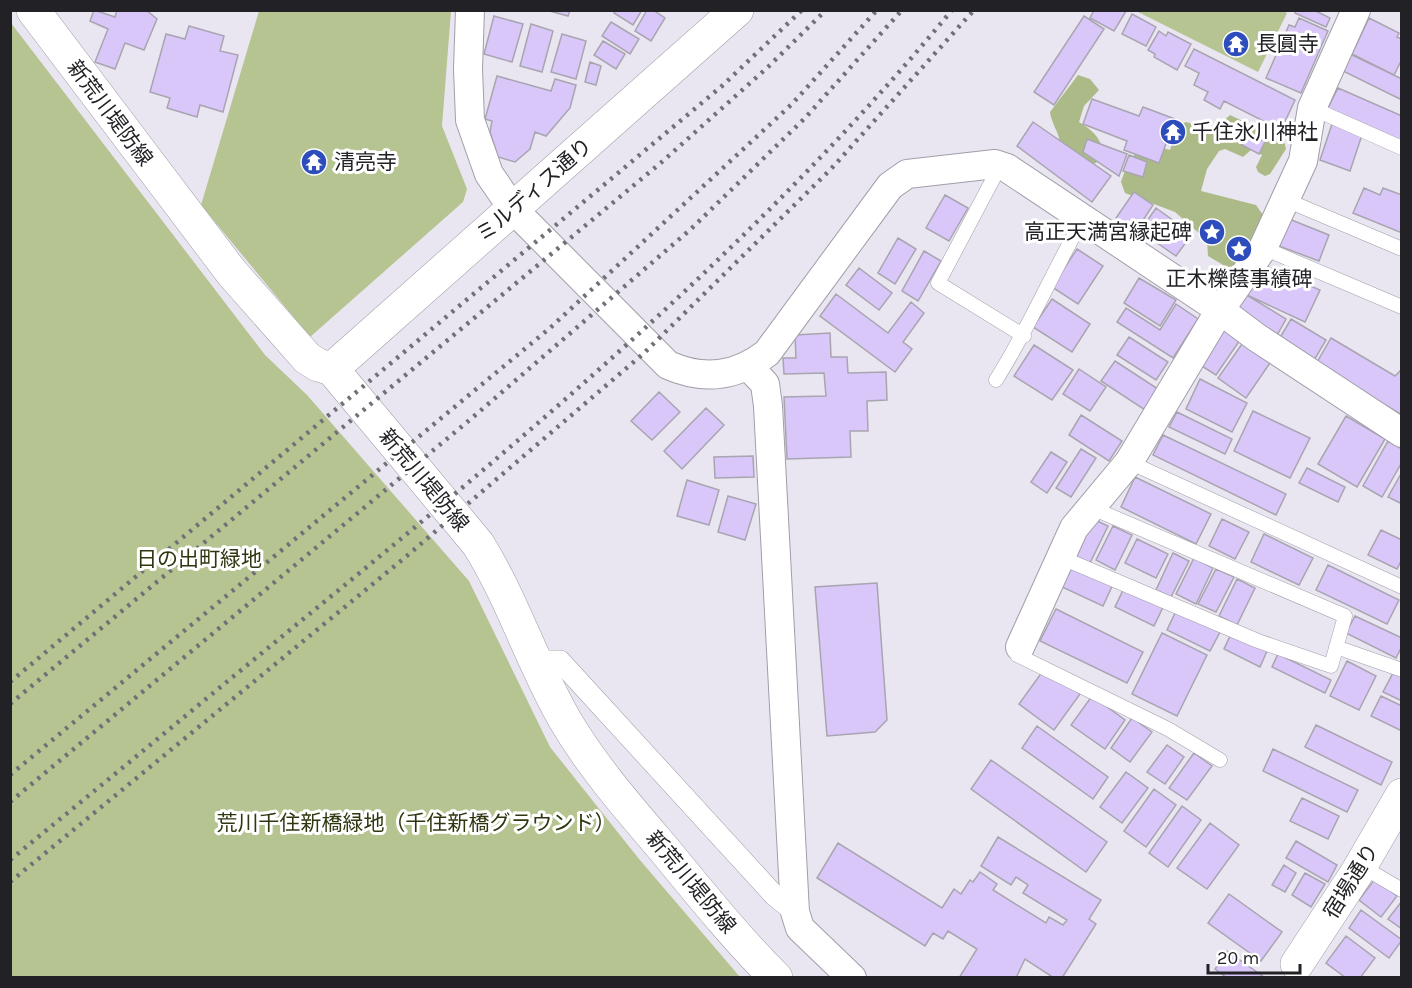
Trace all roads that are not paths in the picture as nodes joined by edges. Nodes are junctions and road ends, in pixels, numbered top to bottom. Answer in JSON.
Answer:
{"nodes":[{"id":1,"x":33,"y":10,"type":"edge"},
{"id":2,"x":470,"y":10,"type":"edge"},
{"id":3,"x":737,"y":10,"type":"edge"},
{"id":4,"x":1356,"y":10,"type":"edge"},
{"id":5,"x":1312,"y":108,"type":"junction"},
{"id":6,"x":1401,"y":148,"type":"edge"},
{"id":7,"x":1000,"y":166,"type":"junction"},
{"id":8,"x":1286,"y":200,"type":"junction"},
{"id":9,"x":513,"y":209,"type":"junction"},
{"id":10,"x":1084,"y":218,"type":"junction"},
{"id":11,"x":1263,"y":248,"type":"junction"},
{"id":12,"x":1401,"y":249,"type":"edge"},
{"id":13,"x":1401,"y":306,"type":"edge"},
{"id":14,"x":1220,"y":310,"type":"junction"},
{"id":15,"x":1024,"y":336,"type":"junction"},
{"id":16,"x":749,"y":367,"type":"junction"},
{"id":17,"x":332,"y":369,"type":"junction"},
{"id":18,"x":996,"y":380,"type":"dead end"},
{"id":19,"x":1401,"y":433,"type":"edge"},
{"id":20,"x":1129,"y":462,"type":"junction"},
{"id":21,"x":1092,"y":508,"type":"junction"},
{"id":22,"x":1060,"y":557,"type":"junction"},
{"id":23,"x":1401,"y":587,"type":"edge"},
{"id":24,"x":1020,"y":647,"type":"joint"},
{"id":25,"x":1335,"y":647,"type":"junction"},
{"id":26,"x":537,"y":661,"type":"junction"},
{"id":27,"x":1401,"y":670,"type":"edge"},
{"id":28,"x":1220,"y":760,"type":"dead end"},
{"id":29,"x":1401,"y":795,"type":"edge"},
{"id":30,"x":1361,"y":866,"type":"junction"},
{"id":31,"x":1401,"y":890,"type":"edge"},
{"id":32,"x":795,"y":912,"type":"junction"},
{"id":33,"x":1299,"y":973,"type":"edge"},
{"id":34,"x":776,"y":978,"type":"edge"},
{"id":35,"x":852,"y":978,"type":"edge"}],
"edges":[{"from":1,"to":17,"type":"main road","name":"新荒川堤防線"},
{"from":2,"to":9,"type":"street"},
{"from":3,"to":9,"type":"main road","name":"ミルディス通り"},
{"from":4,"to":5,"type":"street"},
{"from":5,"to":6,"type":"lane"},
{"from":5,"to":8,"type":"street"},
{"from":7,"to":10,"type":"street"},
{"from":7,"to":15,"type":"lane"},
{"from":7,"to":16,"type":"street"},
{"from":8,"to":11,"type":"street"},
{"from":8,"to":12,"type":"lane"},
{"from":9,"to":16,"type":"street"},
{"from":9,"to":17,"type":"main road","name":"ミルディス通り"},
{"from":10,"to":14,"type":"street"},
{"from":10,"to":15,"type":"lane"},
{"from":11,"to":13,"type":"lane"},
{"from":11,"to":14,"type":"street"},
{"from":14,"to":19,"type":"street"},
{"from":14,"to":20,"type":"street"},
{"from":15,"to":18,"type":"lane"},
{"from":16,"to":32,"type":"street"},
{"from":17,"to":26,"type":"main road","name":"新荒川堤防線"},
{"from":20,"to":21,"type":"street"},
{"from":20,"to":23,"type":"lane"},
{"from":21,"to":22,"type":"street"},
{"from":21,"to":25,"type":"lane"},
{"from":22,"to":24,"type":"street"},
{"from":22,"to":25,"type":"lane"},
{"from":24,"to":28,"type":"lane"},
{"from":25,"to":27,"type":"lane"},
{"from":26,"to":32,"type":"street"},
{"from":26,"to":34,"type":"main road","name":"新荒川堤防線"},
{"from":29,"to":30,"type":"main road","name":"宿場通り"},
{"from":30,"to":31,"type":"lane"},
{"from":30,"to":33,"type":"main road","name":"宿場通り"},
{"from":32,"to":35,"type":"street"}]}
